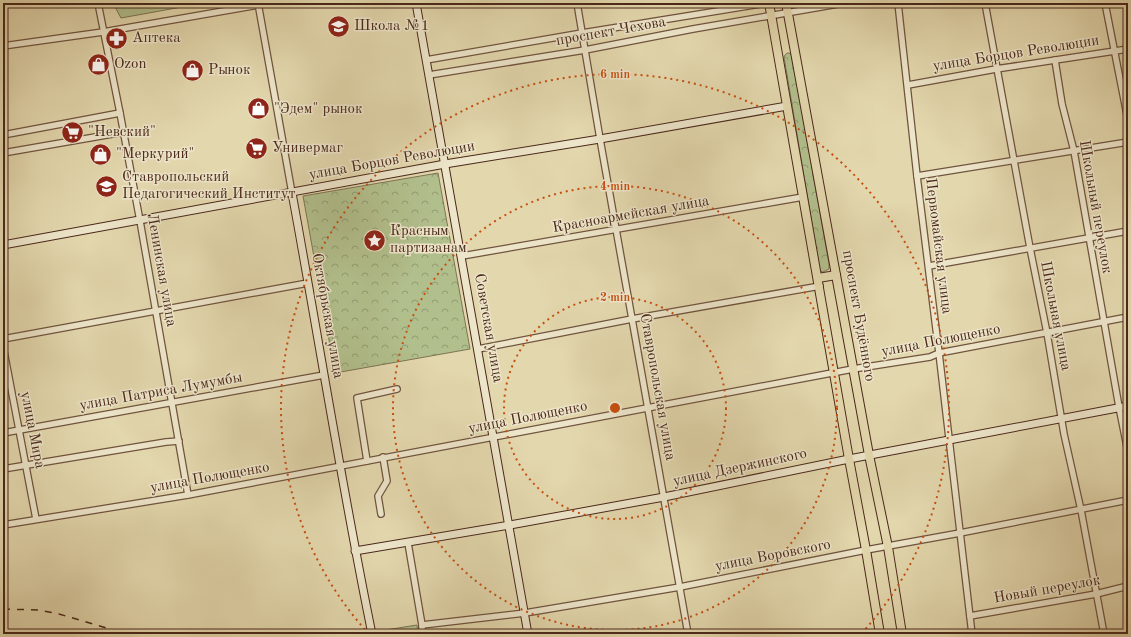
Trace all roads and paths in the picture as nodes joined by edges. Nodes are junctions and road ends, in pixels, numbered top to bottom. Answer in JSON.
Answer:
{"nodes":[{"id":1,"x":98,"y":3,"type":"edge"},
{"id":2,"x":416,"y":3,"type":"edge"},
{"id":3,"x":577,"y":3,"type":"edge"},
{"id":4,"x":768,"y":3,"type":"edge"},
{"id":5,"x":786,"y":3,"type":"edge"},
{"id":6,"x":844,"y":3,"type":"edge"},
{"id":7,"x":898,"y":3,"type":"edge"},
{"id":8,"x":984,"y":3,"type":"edge"},
{"id":9,"x":1105,"y":3,"type":"edge"},
{"id":10,"x":258,"y":4,"type":"edge"},
{"id":11,"x":787,"y":13,"type":"junction"},
{"id":12,"x":771,"y":16,"type":"junction"},
{"id":13,"x":103,"y":32,"type":"junction"},
{"id":14,"x":582,"y":33,"type":"junction"},
{"id":15,"x":3,"y":46,"type":"edge"},
{"id":16,"x":1128,"y":49,"type":"edge"},
{"id":17,"x":585,"y":50,"type":"junction"},
{"id":18,"x":1114,"y":51,"type":"junction"},
{"id":19,"x":426,"y":60,"type":"junction"},
{"id":20,"x":1055,"y":60,"type":"junction"},
{"id":21,"x":996,"y":69,"type":"junction"},
{"id":22,"x":429,"y":75,"type":"junction"},
{"id":23,"x":908,"y":85,"type":"junction"},
{"id":24,"x":787,"y":106,"type":"junction"},
{"id":25,"x":120,"y":113,"type":"junction"},
{"id":26,"x":1128,"y":120,"type":"edge"},
{"id":27,"x":124,"y":132,"type":"junction"},
{"id":28,"x":3,"y":135,"type":"edge"},
{"id":29,"x":600,"y":139,"type":"junction"},
{"id":30,"x":1128,"y":142,"type":"edge"},
{"id":31,"x":1074,"y":151,"type":"junction"},
{"id":32,"x":3,"y":153,"type":"edge"},
{"id":33,"x":1014,"y":161,"type":"junction"},
{"id":34,"x":445,"y":164,"type":"junction"},
{"id":35,"x":917,"y":176,"type":"junction"},
{"id":36,"x":292,"y":193,"type":"junction"},
{"id":37,"x":804,"y":198,"type":"junction"},
{"id":38,"x":140,"y":221,"type":"junction"},
{"id":39,"x":616,"y":230,"type":"junction"},
{"id":40,"x":1128,"y":230,"type":"edge"},
{"id":41,"x":1089,"y":238,"type":"junction"},
{"id":42,"x":3,"y":246,"type":"edge"},
{"id":43,"x":1030,"y":248,"type":"junction"},
{"id":44,"x":462,"y":256,"type":"junction"},
{"id":45,"x":929,"y":266,"type":"junction"},
{"id":46,"x":836,"y":275,"type":"junction"},
{"id":47,"x":819,"y":282,"type":"junction"},
{"id":48,"x":308,"y":283,"type":"junction"},
{"id":49,"x":156,"y":311,"type":"junction"},
{"id":50,"x":1128,"y":317,"type":"edge"},
{"id":51,"x":632,"y":319,"type":"junction"},
{"id":52,"x":1104,"y":321,"type":"junction"},
{"id":53,"x":1047,"y":332,"type":"junction"},
{"id":54,"x":3,"y":339,"type":"edge"},
{"id":55,"x":3,"y":346,"type":"edge"},
{"id":56,"x":478,"y":349,"type":"junction"},
{"id":57,"x":939,"y":352,"type":"junction"},
{"id":58,"x":853,"y":369,"type":"junction"},
{"id":59,"x":835,"y":373,"type":"junction"},
{"id":60,"x":324,"y":374,"type":"junction"},
{"id":61,"x":397,"y":389,"type":"dead end"},
{"id":62,"x":172,"y":402,"type":"junction"},
{"id":63,"x":1128,"y":406,"type":"edge"},
{"id":64,"x":649,"y":407,"type":"junction"},
{"id":65,"x":1119,"y":407,"type":"junction"},
{"id":66,"x":1062,"y":419,"type":"junction"},
{"id":67,"x":20,"y":430,"type":"junction"},
{"id":68,"x":3,"y":433,"type":"edge"},
{"id":69,"x":494,"y":436,"type":"junction"},
{"id":70,"x":949,"y":440,"type":"junction"},
{"id":71,"x":179,"y":441,"type":"junction"},
{"id":72,"x":1128,"y":452,"type":"edge"},
{"id":73,"x":869,"y":456,"type":"junction"},
{"id":74,"x":383,"y":457,"type":"junction"},
{"id":75,"x":849,"y":459,"type":"junction"},
{"id":76,"x":367,"y":461,"type":"junction"},
{"id":77,"x":26,"y":465,"type":"junction"},
{"id":78,"x":340,"y":466,"type":"junction"},
{"id":79,"x":3,"y":469,"type":"edge"},
{"id":80,"x":188,"y":495,"type":"junction"},
{"id":81,"x":664,"y":497,"type":"junction"},
{"id":82,"x":1128,"y":500,"type":"edge"},
{"id":83,"x":1081,"y":510,"type":"junction"},
{"id":84,"x":381,"y":514,"type":"dead end"},
{"id":85,"x":36,"y":519,"type":"junction"},
{"id":86,"x":3,"y":525,"type":"edge"},
{"id":87,"x":510,"y":525,"type":"junction"},
{"id":88,"x":960,"y":533,"type":"junction"},
{"id":89,"x":408,"y":542,"type":"junction"},
{"id":90,"x":888,"y":547,"type":"junction"},
{"id":91,"x":866,"y":550,"type":"junction"},
{"id":92,"x":355,"y":551,"type":"junction"},
{"id":93,"x":1128,"y":586,"type":"edge"},
{"id":94,"x":680,"y":587,"type":"junction"},
{"id":95,"x":1096,"y":594,"type":"junction"},
{"id":96,"x":525,"y":613,"type":"junction"},
{"id":97,"x":970,"y":616,"type":"junction"},
{"id":98,"x":422,"y":625,"type":"junction"},
{"id":99,"x":372,"y":634,"type":"edge"},
{"id":100,"x":422,"y":634,"type":"edge"},
{"id":101,"x":528,"y":634,"type":"edge"},
{"id":102,"x":688,"y":634,"type":"edge"},
{"id":103,"x":880,"y":634,"type":"edge"},
{"id":104,"x":902,"y":634,"type":"edge"},
{"id":105,"x":972,"y":634,"type":"edge"},
{"id":106,"x":1104,"y":634,"type":"edge"}],
"edges":[{"from":1,"to":13,"type":"street","name":"Ленинская улица"},
{"from":2,"to":19,"type":"street","name":"Советская улица"},
{"from":3,"to":14,"type":"street","name":"Ставропольская улица"},
{"from":4,"to":12,"type":"main road"},
{"from":4,"to":14,"type":"street","name":"проспект Чехова"},
{"from":5,"to":11,"type":"main road","name":"проспект Будённого"},
{"from":6,"to":11,"type":"street","name":"проспект Чехова"},
{"from":7,"to":23,"type":"street","name":"Первомайская улица"},
{"from":8,"to":21,"type":"street","name":"Школьная улица"},
{"from":9,"to":18,"type":"street"},
{"from":10,"to":13,"type":"street"},
{"from":10,"to":36,"type":"street","name":"Октябрьская улица"},
{"from":11,"to":12,"type":"street","name":"проспект Чехова"},
{"from":11,"to":46,"type":"main road","name":"проспект Будённого"},
{"from":12,"to":17,"type":"street","name":"проспект Чехова"},
{"from":12,"to":24,"type":"main road"},
{"from":13,"to":15,"type":"street"},
{"from":13,"to":25,"type":"street","name":"Ленинская улица"},
{"from":14,"to":17,"type":"street","name":"Ставропольская улица"},
{"from":14,"to":19,"type":"street","name":"проспект Чехова"},
{"from":16,"to":18,"type":"street","name":"улица Борцов Революции"},
{"from":17,"to":22,"type":"street","name":"проспект Чехова"},
{"from":17,"to":29,"type":"street","name":"Ставропольская улица"},
{"from":18,"to":20,"type":"street","name":"улица Борцов Революции"},
{"from":18,"to":26,"type":"street"},
{"from":19,"to":22,"type":"street","name":"Советская улица"},
{"from":20,"to":21,"type":"street","name":"улица Борцов Революции"},
{"from":20,"to":31,"type":"street","name":"Школьный переулок"},
{"from":21,"to":23,"type":"street","name":"улица Борцов Революции"},
{"from":21,"to":33,"type":"street","name":"Школьная улица"},
{"from":22,"to":34,"type":"street","name":"Советская улица"},
{"from":23,"to":35,"type":"street","name":"Первомайская улица"},
{"from":24,"to":29,"type":"street","name":"улица Борцов Революции"},
{"from":24,"to":37,"type":"main road"},
{"from":25,"to":27,"type":"street","name":"Ленинская улица"},
{"from":25,"to":28,"type":"street"},
{"from":27,"to":32,"type":"street"},
{"from":27,"to":38,"type":"street","name":"Ленинская улица"},
{"from":29,"to":34,"type":"street","name":"улица Борцов Революции"},
{"from":29,"to":39,"type":"street","name":"Ставропольская улица"},
{"from":30,"to":31,"type":"street"},
{"from":31,"to":33,"type":"street"},
{"from":31,"to":41,"type":"street","name":"Школьный переулок"},
{"from":33,"to":35,"type":"street"},
{"from":33,"to":43,"type":"street","name":"Школьная улица"},
{"from":34,"to":36,"type":"street","name":"улица Борцов Революции"},
{"from":34,"to":44,"type":"street","name":"Советская улица"},
{"from":35,"to":45,"type":"street","name":"Первомайская улица"},
{"from":36,"to":38,"type":"street","name":"улица Борцов Революции"},
{"from":36,"to":48,"type":"street","name":"Октябрьская улица"},
{"from":37,"to":39,"type":"street","name":"Красноармейская улица"},
{"from":37,"to":47,"type":"main road"},
{"from":38,"to":42,"type":"street","name":"улица Борцов Революции"},
{"from":38,"to":49,"type":"street","name":"Ленинская улица"},
{"from":39,"to":44,"type":"street","name":"Красноармейская улица"},
{"from":39,"to":51,"type":"street","name":"Ставропольская улица"},
{"from":40,"to":41,"type":"street"},
{"from":41,"to":43,"type":"street"},
{"from":41,"to":52,"type":"street","name":"Школьный переулок"},
{"from":43,"to":45,"type":"street"},
{"from":43,"to":53,"type":"street","name":"Школьная улица"},
{"from":44,"to":56,"type":"street","name":"Советская улица"},
{"from":45,"to":57,"type":"street","name":"Первомайская улица"},
{"from":46,"to":47,"type":"main road"},
{"from":46,"to":58,"type":"main road","name":"проспект Будённого"},
{"from":47,"to":51,"type":"street"},
{"from":47,"to":59,"type":"main road"},
{"from":48,"to":49,"type":"street"},
{"from":48,"to":60,"type":"street","name":"Октябрьская улица"},
{"from":49,"to":54,"type":"street"},
{"from":49,"to":62,"type":"street","name":"Ленинская улица"},
{"from":50,"to":52,"type":"street","name":"улица Полющенко"},
{"from":51,"to":56,"type":"street"},
{"from":51,"to":64,"type":"street","name":"Ставропольская улица"},
{"from":52,"to":53,"type":"street","name":"улица Полющенко"},
{"from":52,"to":65,"type":"street","name":"Школьный переулок"},
{"from":53,"to":57,"type":"street","name":"улица Полющенко"},
{"from":53,"to":66,"type":"street","name":"Школьная улица"},
{"from":55,"to":67,"type":"street","name":"улица Мира"},
{"from":56,"to":69,"type":"street","name":"Советская улица"},
{"from":57,"to":58,"type":"street","name":"улица Полющенко"},
{"from":57,"to":70,"type":"street","name":"Первомайская улица"},
{"from":58,"to":59,"type":"street","name":"улица Полющенко"},
{"from":58,"to":73,"type":"main road","name":"проспект Будённого"},
{"from":59,"to":64,"type":"street","name":"улица Полющенко"},
{"from":59,"to":75,"type":"main road"},
{"from":60,"to":62,"type":"street","name":"улица Патриса Лумумбы"},
{"from":60,"to":78,"type":"street","name":"Октябрьская улица"},
{"from":61,"to":76,"type":"street"},
{"from":62,"to":67,"type":"street","name":"улица Патриса Лумумбы"},
{"from":62,"to":71,"type":"street","name":"Ленинская улица"},
{"from":63,"to":65,"type":"street","name":"улица Дзержинского"},
{"from":64,"to":69,"type":"street","name":"улица Полющенко"},
{"from":64,"to":81,"type":"street","name":"Ставропольская улица"},
{"from":65,"to":66,"type":"street","name":"улица Дзержинского"},
{"from":65,"to":72,"type":"street","name":"Школьный переулок"},
{"from":66,"to":70,"type":"street","name":"улица Дзержинского"},
{"from":66,"to":83,"type":"street","name":"Школьная улица"},
{"from":67,"to":68,"type":"street","name":"улица Патриса Лумумбы"},
{"from":67,"to":77,"type":"street","name":"улица Мира"},
{"from":69,"to":74,"type":"street","name":"улица Полющенко"},
{"from":69,"to":87,"type":"street","name":"Советская улица"},
{"from":70,"to":73,"type":"street","name":"улица Дзержинского"},
{"from":70,"to":88,"type":"street","name":"Первомайская улица"},
{"from":71,"to":77,"type":"street"},
{"from":71,"to":80,"type":"street","name":"Ленинская улица"},
{"from":73,"to":75,"type":"street","name":"улица Дзержинского"},
{"from":73,"to":90,"type":"main road","name":"проспект Будённого"},
{"from":74,"to":76,"type":"street","name":"улица Полющенко"},
{"from":74,"to":84,"type":"street"},
{"from":75,"to":81,"type":"street","name":"улица Дзержинского"},
{"from":75,"to":91,"type":"main road"},
{"from":76,"to":78,"type":"street","name":"улица Полющенко"},
{"from":77,"to":79,"type":"street"},
{"from":77,"to":85,"type":"street","name":"улица Мира"},
{"from":78,"to":80,"type":"street","name":"улица Полющенко"},
{"from":78,"to":92,"type":"street","name":"Октябрьская улица"},
{"from":80,"to":85,"type":"street","name":"улица Полющенко"},
{"from":81,"to":87,"type":"street","name":"улица Дзержинского"},
{"from":81,"to":94,"type":"street","name":"Ставропольская улица"},
{"from":82,"to":83,"type":"street","name":"улица Воровского"},
{"from":83,"to":88,"type":"street","name":"улица Воровского"},
{"from":83,"to":95,"type":"street","name":"Школьная улица"},
{"from":85,"to":86,"type":"street","name":"улица Полющенко"},
{"from":87,"to":89,"type":"street","name":"улица Дзержинского"},
{"from":87,"to":96,"type":"street","name":"Советская улица"},
{"from":88,"to":90,"type":"street","name":"улица Воровского"},
{"from":88,"to":97,"type":"street","name":"Первомайская улица"},
{"from":89,"to":92,"type":"street","name":"улица Дзержинского"},
{"from":89,"to":98,"type":"street"},
{"from":90,"to":91,"type":"street","name":"улица Воровского"},
{"from":90,"to":104,"type":"main road","name":"проспект Будённого"},
{"from":91,"to":94,"type":"street","name":"улица Воровского"},
{"from":91,"to":103,"type":"main road"},
{"from":92,"to":99,"type":"street","name":"Октябрьская улица"},
{"from":93,"to":95,"type":"street","name":"Новый переулок"},
{"from":94,"to":96,"type":"street","name":"улица Воровского"},
{"from":94,"to":102,"type":"street","name":"Ставропольская улица"},
{"from":95,"to":97,"type":"street","name":"Новый переулок"},
{"from":95,"to":106,"type":"street","name":"Школьная улица"},
{"from":96,"to":98,"type":"street","name":"улица Воровского"},
{"from":96,"to":101,"type":"street","name":"Советская улица"},
{"from":97,"to":105,"type":"street","name":"Первомайская улица"},
{"from":98,"to":100,"type":"street"}]}
